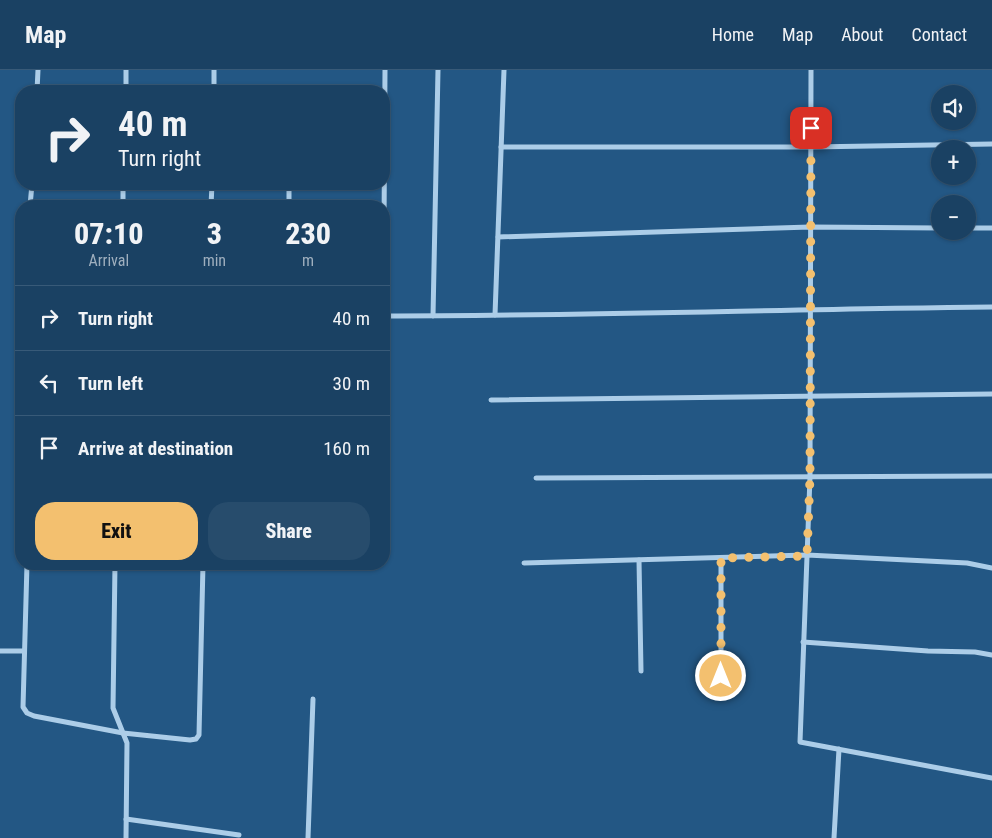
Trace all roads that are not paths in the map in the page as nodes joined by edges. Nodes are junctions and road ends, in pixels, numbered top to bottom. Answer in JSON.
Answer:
{"nodes":[{"id":1,"x":38,"y":70,"type":"edge"},
{"id":2,"x":126,"y":70,"type":"edge"},
{"id":3,"x":214,"y":70,"type":"edge"},
{"id":4,"x":386,"y":70,"type":"edge"},
{"id":5,"x":438,"y":70,"type":"edge"},
{"id":6,"x":504,"y":70,"type":"edge"},
{"id":7,"x":811,"y":70,"type":"edge"},
{"id":8,"x":37,"y":85,"type":"edge"},
{"id":9,"x":126,"y":85,"type":"edge"},
{"id":10,"x":214,"y":85,"type":"edge"},
{"id":11,"x":386,"y":85,"type":"edge"},
{"id":12,"x":992,"y":144,"type":"edge"},
{"id":13,"x":501,"y":147,"type":"junction"},
{"id":14,"x":811,"y":147,"type":"junction"},
{"id":15,"x":810,"y":227,"type":"junction"},
{"id":16,"x":931,"y":228,"type":"edge"},
{"id":17,"x":976,"y":228,"type":"edge"},
{"id":18,"x":992,"y":228,"type":"edge"},
{"id":19,"x":498,"y":237,"type":"junction"},
{"id":20,"x":992,"y":307,"type":"edge"},
{"id":21,"x":810,"y":308,"type":"junction"},
{"id":22,"x":390,"y":316,"type":"edge"},
{"id":23,"x":433,"y":316,"type":"junction"},
{"id":24,"x":495,"y":316,"type":"junction"},
{"id":25,"x":992,"y":394,"type":"edge"},
{"id":26,"x":810,"y":396,"type":"junction"},
{"id":27,"x":490,"y":400,"type":"dead end"},
{"id":28,"x":992,"y":476,"type":"edge"},
{"id":29,"x":810,"y":477,"type":"junction"},
{"id":30,"x":536,"y":478,"type":"dead end"},
{"id":31,"x":807,"y":556,"type":"junction"},
{"id":32,"x":721,"y":558,"type":"junction"},
{"id":33,"x":639,"y":560,"type":"junction"},
{"id":34,"x":524,"y":563,"type":"dead end"},
{"id":35,"x":992,"y":568,"type":"edge"},
{"id":36,"x":26,"y":570,"type":"edge"},
{"id":37,"x":115,"y":570,"type":"edge"},
{"id":38,"x":203,"y":570,"type":"edge"},
{"id":39,"x":804,"y":642,"type":"junction"},
{"id":40,"x":0,"y":651,"type":"edge"},
{"id":41,"x":24,"y":651,"type":"junction"},
{"id":42,"x":992,"y":655,"type":"edge"},
{"id":43,"x":641,"y":672,"type":"dead end"},
{"id":44,"x":721,"y":676,"type":"dead end"},
{"id":45,"x":313,"y":699,"type":"dead end"},
{"id":46,"x":123,"y":733,"type":"junction"},
{"id":47,"x":839,"y":749,"type":"junction"},
{"id":48,"x":992,"y":778,"type":"edge"},
{"id":49,"x":126,"y":819,"type":"junction"},
{"id":50,"x":238,"y":835,"type":"dead end"},
{"id":51,"x":126,"y":838,"type":"edge"},
{"id":52,"x":308,"y":838,"type":"edge"},
{"id":53,"x":834,"y":838,"type":"edge"}],
"edges":[{"from":1,"to":8,"type":"street"},
{"from":2,"to":9,"type":"street"},
{"from":3,"to":10,"type":"street"},
{"from":4,"to":11,"type":"street"},
{"from":5,"to":23,"type":"street"},
{"from":6,"to":13,"type":"street"},
{"from":7,"to":14,"type":"street"},
{"from":12,"to":14,"type":"street"},
{"from":13,"to":14,"type":"street"},
{"from":13,"to":19,"type":"street"},
{"from":14,"to":15,"type":"street"},
{"from":15,"to":16,"type":"street"},
{"from":15,"to":19,"type":"street"},
{"from":15,"to":21,"type":"street"},
{"from":17,"to":18,"type":"street"},
{"from":19,"to":24,"type":"street"},
{"from":20,"to":21,"type":"street"},
{"from":21,"to":24,"type":"street"},
{"from":21,"to":26,"type":"street"},
{"from":22,"to":23,"type":"street"},
{"from":23,"to":24,"type":"street"},
{"from":25,"to":26,"type":"street"},
{"from":26,"to":27,"type":"street"},
{"from":26,"to":29,"type":"street"},
{"from":28,"to":29,"type":"street"},
{"from":29,"to":30,"type":"street"},
{"from":29,"to":31,"type":"street"},
{"from":31,"to":32,"type":"street"},
{"from":31,"to":35,"type":"street"},
{"from":31,"to":39,"type":"street"},
{"from":32,"to":33,"type":"street"},
{"from":32,"to":44,"type":"street"},
{"from":33,"to":34,"type":"street"},
{"from":33,"to":43,"type":"street"},
{"from":36,"to":41,"type":"street"},
{"from":37,"to":46,"type":"street"},
{"from":38,"to":46,"type":"street"},
{"from":39,"to":42,"type":"street"},
{"from":39,"to":47,"type":"street"},
{"from":40,"to":41,"type":"street"},
{"from":41,"to":46,"type":"street"},
{"from":45,"to":52,"type":"street"},
{"from":46,"to":49,"type":"street"},
{"from":47,"to":48,"type":"street"},
{"from":47,"to":53,"type":"street"},
{"from":49,"to":50,"type":"street"},
{"from":49,"to":51,"type":"street"}]}
